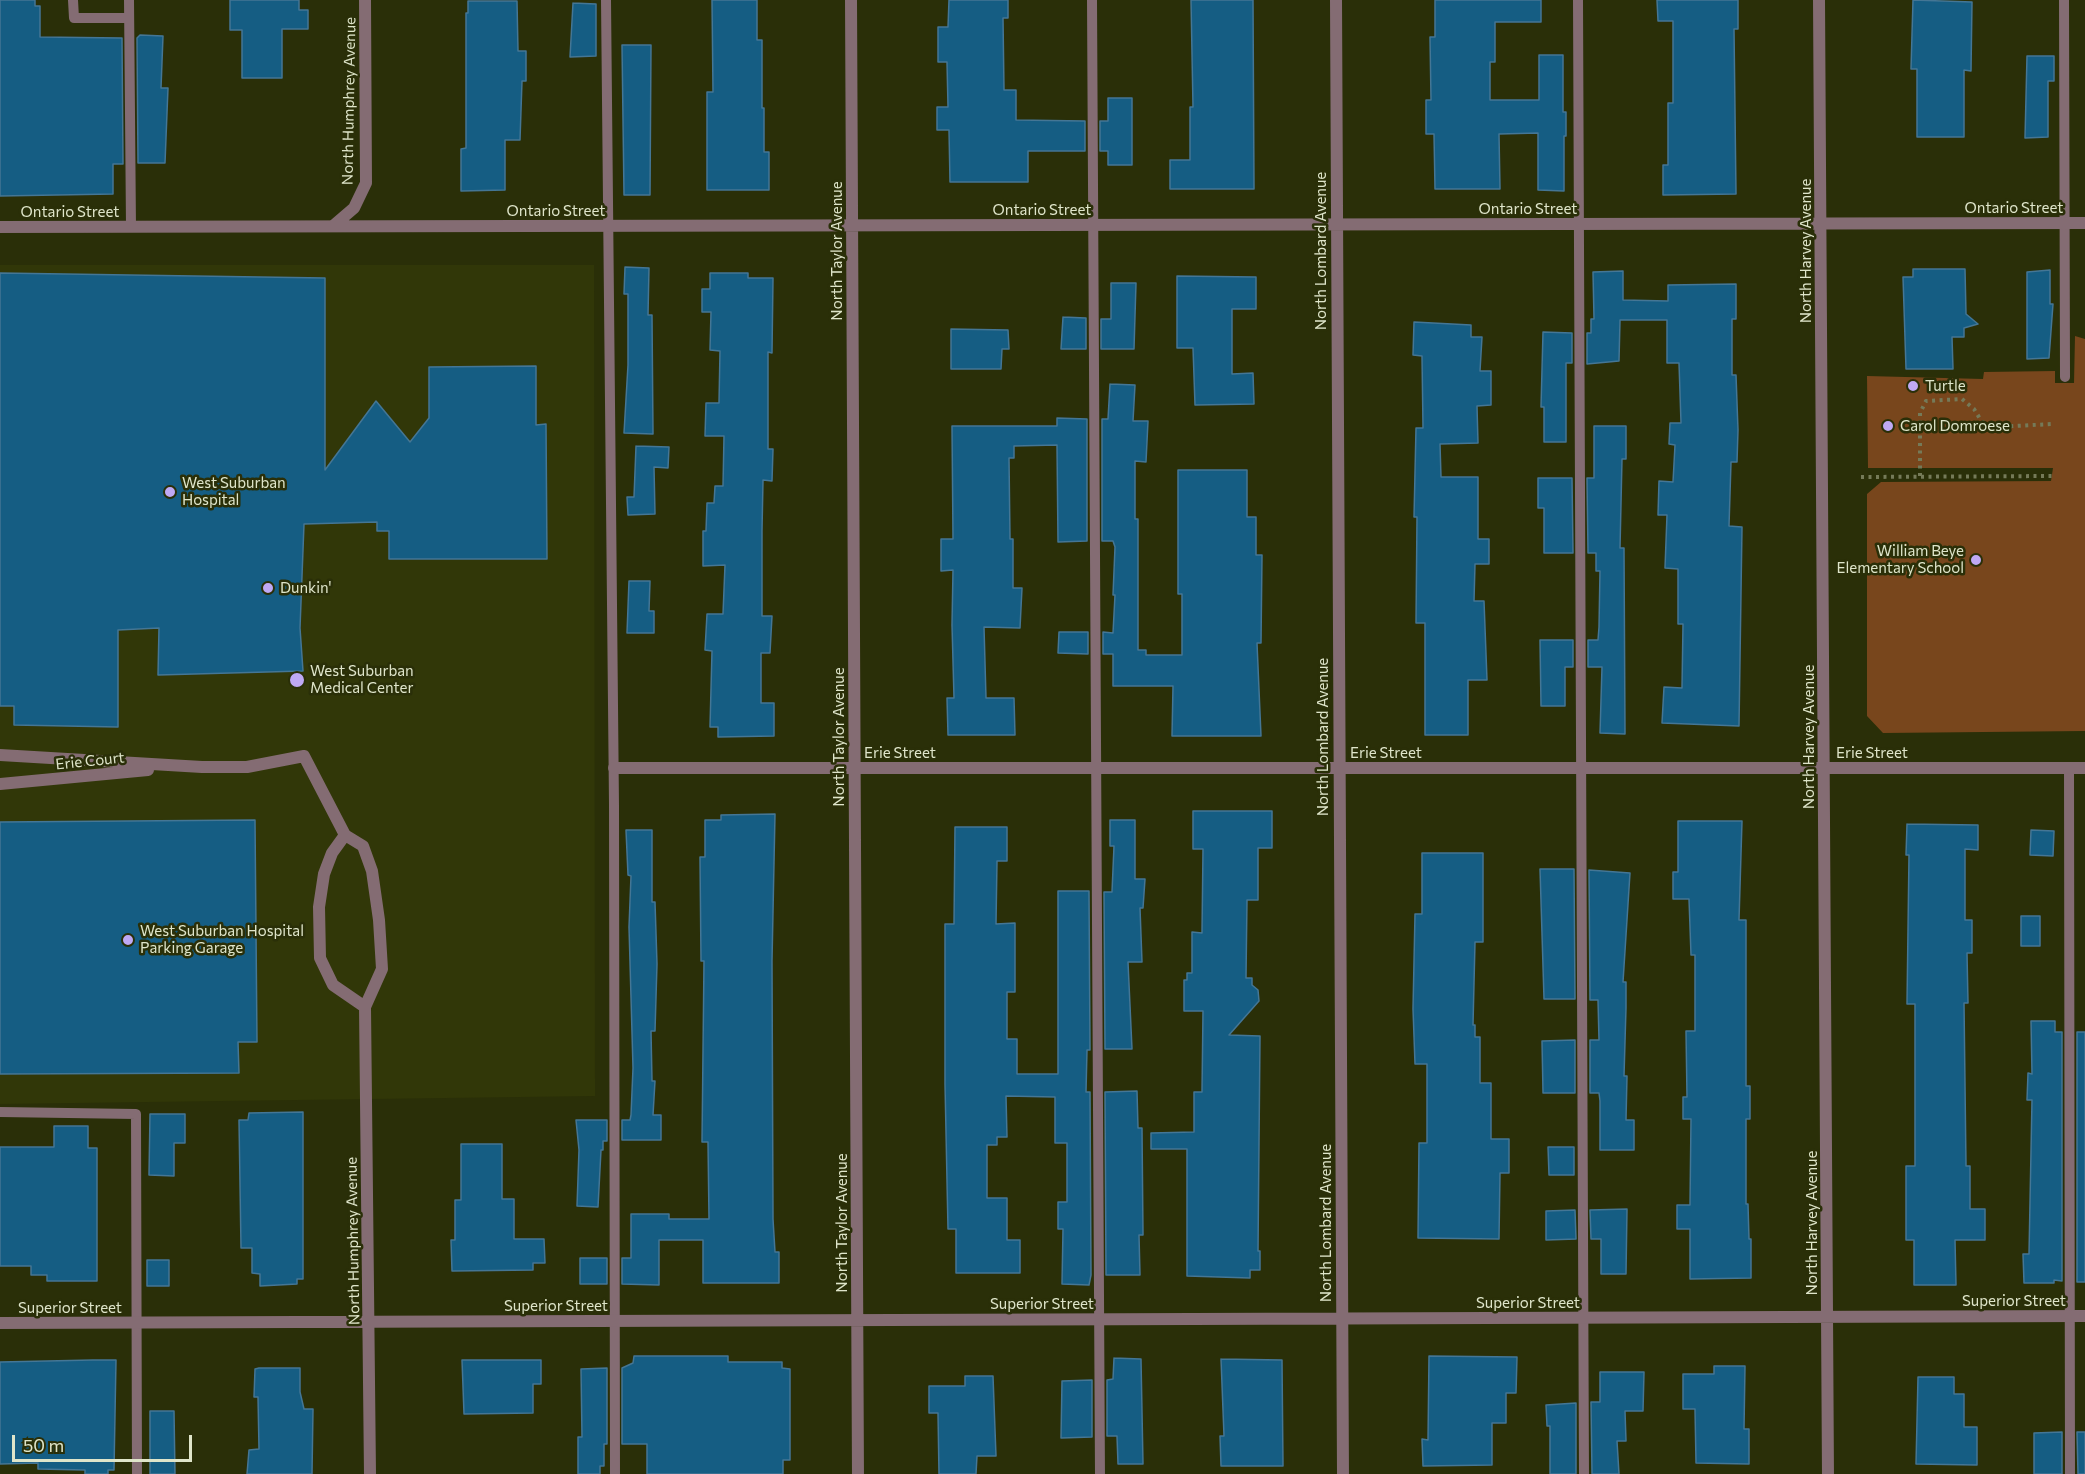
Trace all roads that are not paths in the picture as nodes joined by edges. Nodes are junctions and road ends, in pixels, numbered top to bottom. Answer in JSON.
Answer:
{"nodes":[{"id":1,"x":73,"y":0,"type":"edge"},
{"id":2,"x":129,"y":0,"type":"edge"},
{"id":3,"x":366,"y":0,"type":"edge"},
{"id":4,"x":606,"y":0,"type":"edge"},
{"id":5,"x":851,"y":0,"type":"edge"},
{"id":6,"x":1092,"y":0,"type":"edge"},
{"id":7,"x":1336,"y":0,"type":"edge"},
{"id":8,"x":1578,"y":0,"type":"edge"},
{"id":9,"x":1819,"y":0,"type":"edge"},
{"id":10,"x":2064,"y":0,"type":"edge"},
{"id":11,"x":129,"y":18,"type":"junction"},
{"id":12,"x":1820,"y":223,"type":"junction"},
{"id":13,"x":2065,"y":223,"type":"junction"},
{"id":14,"x":2085,"y":223,"type":"edge"},
{"id":15,"x":1336,"y":224,"type":"junction"},
{"id":16,"x":1580,"y":224,"type":"junction"},
{"id":17,"x":1093,"y":225,"type":"junction"},
{"id":18,"x":332,"y":226,"type":"junction"},
{"id":19,"x":608,"y":226,"type":"junction"},
{"id":20,"x":852,"y":226,"type":"junction"},
{"id":21,"x":0,"y":227,"type":"edge"},
{"id":22,"x":131,"y":227,"type":"junction"},
{"id":23,"x":2065,"y":377,"type":"dead end"},
{"id":24,"x":0,"y":755,"type":"edge"},
{"id":25,"x":304,"y":756,"type":"joint"},
{"id":26,"x":183,"y":767,"type":"junction"},
{"id":27,"x":614,"y":768,"type":"junction"},
{"id":28,"x":855,"y":768,"type":"junction"},
{"id":29,"x":1096,"y":768,"type":"junction"},
{"id":30,"x":1338,"y":768,"type":"junction"},
{"id":31,"x":1582,"y":768,"type":"junction"},
{"id":32,"x":1825,"y":768,"type":"junction"},
{"id":33,"x":2069,"y":768,"type":"junction"},
{"id":34,"x":2085,"y":768,"type":"edge"},
{"id":35,"x":0,"y":784,"type":"edge"},
{"id":36,"x":345,"y":836,"type":"junction"},
{"id":37,"x":365,"y":1007,"type":"junction"},
{"id":38,"x":0,"y":1112,"type":"edge"},
{"id":39,"x":2070,"y":1316,"type":"junction"},
{"id":40,"x":2085,"y":1316,"type":"edge"},
{"id":41,"x":1585,"y":1317,"type":"junction"},
{"id":42,"x":1827,"y":1317,"type":"junction"},
{"id":43,"x":1342,"y":1318,"type":"junction"},
{"id":44,"x":1099,"y":1319,"type":"junction"},
{"id":45,"x":857,"y":1320,"type":"junction"},
{"id":46,"x":616,"y":1321,"type":"junction"},
{"id":47,"x":369,"y":1322,"type":"junction"},
{"id":48,"x":0,"y":1323,"type":"edge"},
{"id":49,"x":136,"y":1323,"type":"junction"},
{"id":50,"x":136,"y":1474,"type":"edge"},
{"id":51,"x":370,"y":1474,"type":"edge"},
{"id":52,"x":615,"y":1474,"type":"edge"},
{"id":53,"x":858,"y":1474,"type":"edge"},
{"id":54,"x":1100,"y":1474,"type":"edge"},
{"id":55,"x":1342,"y":1474,"type":"edge"},
{"id":56,"x":1584,"y":1474,"type":"edge"},
{"id":57,"x":1828,"y":1474,"type":"edge"},
{"id":58,"x":2070,"y":1474,"type":"edge"}],
"edges":[{"from":1,"to":11,"type":"lane"},
{"from":2,"to":11,"type":"lane"},
{"from":3,"to":18,"type":"street","name":"North Humphrey Avenue"},
{"from":4,"to":19,"type":"lane"},
{"from":5,"to":20,"type":"street","name":"North Taylor Avenue"},
{"from":6,"to":17,"type":"lane"},
{"from":7,"to":15,"type":"street","name":"North Lombard Avenue"},
{"from":8,"to":16,"type":"lane"},
{"from":9,"to":12,"type":"street","name":"North Harvey Avenue"},
{"from":10,"to":13,"type":"lane"},
{"from":11,"to":22,"type":"lane"},
{"from":12,"to":13,"type":"street","name":"Ontario Street"},
{"from":12,"to":16,"type":"street","name":"Ontario Street"},
{"from":12,"to":32,"type":"street","name":"North Harvey Avenue"},
{"from":13,"to":14,"type":"street","name":"Ontario Street"},
{"from":13,"to":23,"type":"lane"},
{"from":15,"to":16,"type":"street","name":"Ontario Street"},
{"from":15,"to":17,"type":"street","name":"Ontario Street"},
{"from":15,"to":30,"type":"street","name":"North Lombard Avenue"},
{"from":16,"to":31,"type":"lane"},
{"from":17,"to":20,"type":"street","name":"Ontario Street"},
{"from":17,"to":29,"type":"lane"},
{"from":18,"to":19,"type":"street","name":"Ontario Street"},
{"from":18,"to":22,"type":"street","name":"Ontario Street"},
{"from":19,"to":20,"type":"street","name":"Ontario Street"},
{"from":19,"to":27,"type":"lane"},
{"from":20,"to":28,"type":"street","name":"North Taylor Avenue"},
{"from":21,"to":22,"type":"street","name":"Ontario Street"},
{"from":24,"to":26,"type":"street","name":"Erie Court"},
{"from":25,"to":26,"type":"street","name":"Erie Court"},
{"from":25,"to":36,"type":"street","name":"North Humphrey Avenue"},
{"from":26,"to":35,"type":"street","name":"Erie Court"},
{"from":27,"to":28,"type":"street","name":"Erie Street"},
{"from":27,"to":46,"type":"lane"},
{"from":28,"to":29,"type":"street","name":"Erie Street"},
{"from":28,"to":45,"type":"street","name":"North Taylor Avenue"},
{"from":29,"to":30,"type":"street","name":"Erie Street"},
{"from":29,"to":44,"type":"lane"},
{"from":30,"to":31,"type":"street","name":"Erie Street"},
{"from":30,"to":43,"type":"street","name":"North Lombard Avenue"},
{"from":31,"to":32,"type":"street","name":"Erie Street"},
{"from":31,"to":41,"type":"lane"},
{"from":32,"to":33,"type":"street","name":"Erie Street"},
{"from":32,"to":42,"type":"street","name":"North Harvey Avenue"},
{"from":33,"to":34,"type":"street","name":"Erie Street"},
{"from":33,"to":39,"type":"lane"},
{"from":36,"to":37,"type":"street","name":"North Humphrey Avenue"},
{"from":36,"to":37,"type":"street"},
{"from":37,"to":47,"type":"street","name":"North Humphrey Avenue"},
{"from":38,"to":49,"type":"lane"},
{"from":39,"to":40,"type":"street","name":"Superior Street"},
{"from":39,"to":42,"type":"street","name":"Superior Street"},
{"from":39,"to":58,"type":"lane"},
{"from":41,"to":42,"type":"street","name":"Superior Street"},
{"from":41,"to":43,"type":"street","name":"Superior Street"},
{"from":41,"to":56,"type":"lane"},
{"from":42,"to":57,"type":"street","name":"North Harvey Avenue"},
{"from":43,"to":44,"type":"street","name":"Superior Street"},
{"from":43,"to":55,"type":"street","name":"North Lombard Avenue"},
{"from":44,"to":45,"type":"street","name":"Superior Street"},
{"from":44,"to":54,"type":"lane"},
{"from":45,"to":46,"type":"street","name":"Superior Street"},
{"from":45,"to":53,"type":"street","name":"North Taylor Avenue"},
{"from":46,"to":47,"type":"street","name":"Superior Street"},
{"from":46,"to":52,"type":"lane"},
{"from":47,"to":49,"type":"street","name":"Superior Street"},
{"from":47,"to":51,"type":"street","name":"North Humphrey Avenue"},
{"from":48,"to":49,"type":"street","name":"Superior Street"},
{"from":49,"to":50,"type":"lane"}]}
